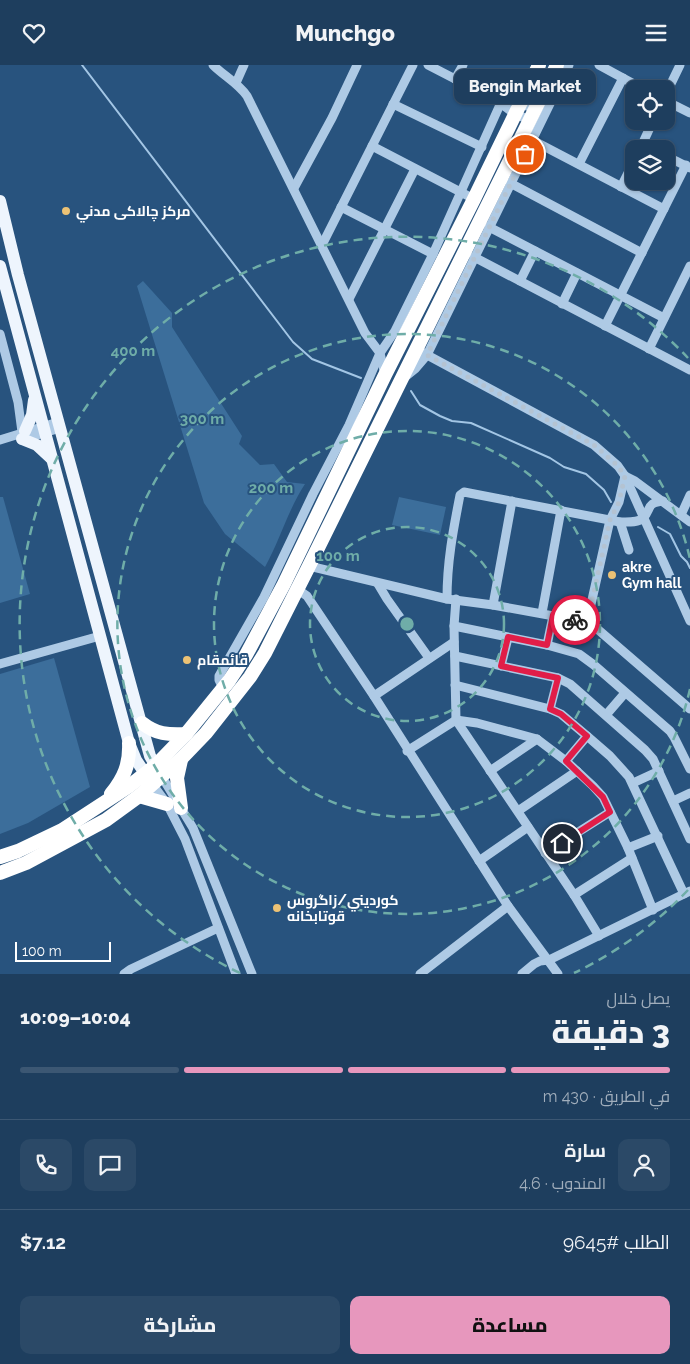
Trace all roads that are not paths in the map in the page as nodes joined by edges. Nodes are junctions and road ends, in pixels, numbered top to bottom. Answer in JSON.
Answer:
{"nodes":[{"id":1,"x":213,"y":65,"type":"edge"},
{"id":2,"x":244,"y":65,"type":"edge"},
{"id":3,"x":357,"y":65,"type":"edge"},
{"id":4,"x":413,"y":65,"type":"edge"},
{"id":5,"x":428,"y":65,"type":"edge"},
{"id":6,"x":463,"y":65,"type":"edge"},
{"id":7,"x":539,"y":65,"type":"edge"},
{"id":8,"x":557,"y":65,"type":"edge"},
{"id":9,"x":569,"y":65,"type":"edge"},
{"id":10,"x":599,"y":65,"type":"edge"},
{"id":11,"x":680,"y":65,"type":"edge"},
{"id":12,"x":623,"y":78,"type":"junction"},
{"id":13,"x":456,"y":79,"type":"junction"},
{"id":14,"x":627,"y":80,"type":"edge"},
{"id":15,"x":673,"y":80,"type":"edge"},
{"id":16,"x":236,"y":83,"type":"junction"},
{"id":17,"x":499,"y":100,"type":"junction"},
{"id":18,"x":393,"y":104,"type":"junction"},
{"id":19,"x":675,"y":106,"type":"edge"},
{"id":20,"x":518,"y":108,"type":"junction"},
{"id":21,"x":690,"y":113,"type":"edge"},
{"id":22,"x":533,"y":115,"type":"junction"},
{"id":23,"x":532,"y":140,"type":"junction"},
{"id":24,"x":372,"y":146,"type":"junction"},
{"id":25,"x":482,"y":147,"type":"junction"},
{"id":26,"x":675,"y":160,"type":"edge"},
{"id":27,"x":579,"y":164,"type":"junction"},
{"id":28,"x":688,"y":167,"type":"edge"},
{"id":29,"x":415,"y":169,"type":"junction"},
{"id":30,"x":625,"y":180,"type":"edge"},
{"id":31,"x":510,"y":183,"type":"junction"},
{"id":32,"x":622,"y":187,"type":"junction"},
{"id":33,"x":294,"y":188,"type":"junction"},
{"id":34,"x":468,"y":196,"type":"junction"},
{"id":35,"x":0,"y":201,"type":"edge"},
{"id":36,"x":341,"y":207,"type":"junction"},
{"id":37,"x":664,"y":209,"type":"junction"},
{"id":38,"x":489,"y":227,"type":"junction"},
{"id":39,"x":385,"y":228,"type":"junction"},
{"id":40,"x":322,"y":245,"type":"junction"},
{"id":41,"x":5,"y":247,"type":"edge"},
{"id":42,"x":535,"y":251,"type":"junction"},
{"id":43,"x":642,"y":253,"type":"junction"},
{"id":44,"x":433,"y":254,"type":"junction"},
{"id":45,"x":474,"y":257,"type":"junction"},
{"id":46,"x":690,"y":265,"type":"edge"},
{"id":47,"x":0,"y":266,"type":"edge"},
{"id":48,"x":577,"y":273,"type":"junction"},
{"id":49,"x":687,"y":277,"type":"edge"},
{"id":50,"x":520,"y":281,"type":"junction"},
{"id":51,"x":620,"y":296,"type":"junction"},
{"id":52,"x":349,"y":299,"type":"junction"},
{"id":53,"x":562,"y":304,"type":"junction"},
{"id":54,"x":664,"y":318,"type":"junction"},
{"id":55,"x":605,"y":326,"type":"junction"},
{"id":56,"x":18,"y":333,"type":"junction"},
{"id":57,"x":0,"y":336,"type":"edge"},
{"id":58,"x":648,"y":349,"type":"junction"},
{"id":59,"x":422,"y":352,"type":"junction"},
{"id":60,"x":380,"y":353,"type":"junction"},
{"id":61,"x":396,"y":354,"type":"junction"},
{"id":62,"x":690,"y":371,"type":"edge"},
{"id":63,"x":385,"y":375,"type":"junction"},
{"id":64,"x":34,"y":393,"type":"junction"},
{"id":65,"x":59,"y":425,"type":"junction"},
{"id":66,"x":44,"y":430,"type":"junction"},
{"id":67,"x":23,"y":434,"type":"junction"},
{"id":68,"x":2,"y":439,"type":"edge"},
{"id":69,"x":52,"y":458,"type":"junction"},
{"id":70,"x":625,"y":476,"type":"junction"},
{"id":71,"x":690,"y":495,"type":"edge"},
{"id":72,"x":512,"y":501,"type":"junction"},
{"id":73,"x":664,"y":501,"type":"junction"},
{"id":74,"x":561,"y":510,"type":"junction"},
{"id":75,"x":681,"y":515,"type":"junction"},
{"id":76,"x":644,"y":517,"type":"junction"},
{"id":77,"x":615,"y":521,"type":"junction"},
{"id":78,"x":690,"y":522,"type":"edge"},
{"id":79,"x":306,"y":523,"type":"junction"},
{"id":80,"x":629,"y":550,"type":"dead end"},
{"id":81,"x":310,"y":566,"type":"junction"},
{"id":82,"x":378,"y":584,"type":"junction"},
{"id":83,"x":297,"y":589,"type":"junction"},
{"id":84,"x":106,"y":595,"type":"junction"},
{"id":85,"x":91,"y":599,"type":"junction"},
{"id":86,"x":451,"y":599,"type":"junction"},
{"id":87,"x":493,"y":605,"type":"junction"},
{"id":88,"x":542,"y":613,"type":"junction"},
{"id":89,"x":553,"y":615,"type":"junction"},
{"id":90,"x":690,"y":621,"type":"edge"},
{"id":91,"x":587,"y":623,"type":"junction"},
{"id":92,"x":454,"y":626,"type":"junction"},
{"id":93,"x":100,"y":636,"type":"junction"},
{"id":94,"x":508,"y":637,"type":"junction"},
{"id":95,"x":454,"y":642,"type":"junction"},
{"id":96,"x":547,"y":645,"type":"junction"},
{"id":97,"x":455,"y":656,"type":"junction"},
{"id":98,"x":429,"y":658,"type":"junction"},
{"id":99,"x":0,"y":664,"type":"edge"},
{"id":100,"x":501,"y":666,"type":"junction"},
{"id":101,"x":558,"y":678,"type":"junction"},
{"id":102,"x":455,"y":685,"type":"junction"},
{"id":103,"x":625,"y":693,"type":"junction"},
{"id":104,"x":374,"y":696,"type":"junction"},
{"id":105,"x":550,"y":709,"type":"junction"},
{"id":106,"x":690,"y":709,"type":"edge"},
{"id":107,"x":606,"y":715,"type":"junction"},
{"id":108,"x":456,"y":720,"type":"junction"},
{"id":109,"x":142,"y":723,"type":"junction"},
{"id":110,"x":186,"y":734,"type":"junction"},
{"id":111,"x":587,"y":736,"type":"junction"},
{"id":112,"x":537,"y":739,"type":"junction"},
{"id":113,"x":129,"y":743,"type":"junction"},
{"id":114,"x":408,"y":751,"type":"junction"},
{"id":115,"x":181,"y":759,"type":"junction"},
{"id":116,"x":566,"y":761,"type":"junction"},
{"id":117,"x":690,"y":769,"type":"edge"},
{"id":118,"x":490,"y":771,"type":"junction"},
{"id":119,"x":577,"y":771,"type":"junction"},
{"id":120,"x":658,"y":771,"type":"junction"},
{"id":121,"x":154,"y":775,"type":"junction"},
{"id":122,"x":633,"y":783,"type":"junction"},
{"id":123,"x":690,"y":793,"type":"edge"},
{"id":124,"x":140,"y":796,"type":"junction"},
{"id":125,"x":673,"y":801,"type":"junction"},
{"id":126,"x":104,"y":802,"type":"junction"},
{"id":127,"x":167,"y":804,"type":"junction"},
{"id":128,"x":181,"y":808,"type":"junction"},
{"id":129,"x":518,"y":811,"type":"junction"},
{"id":130,"x":610,"y":812,"type":"junction"},
{"id":131,"x":528,"y":827,"type":"junction"},
{"id":132,"x":658,"y":836,"type":"junction"},
{"id":133,"x":690,"y":839,"type":"edge"},
{"id":134,"x":628,"y":848,"type":"junction"},
{"id":135,"x":546,"y":853,"type":"junction"},
{"id":136,"x":0,"y":857,"type":"edge"},
{"id":137,"x":632,"y":858,"type":"junction"},
{"id":138,"x":479,"y":861,"type":"junction"},
{"id":139,"x":0,"y":873,"type":"edge"},
{"id":140,"x":687,"y":892,"type":"edge"},
{"id":141,"x":574,"y":895,"type":"junction"},
{"id":142,"x":508,"y":906,"type":"junction"},
{"id":143,"x":653,"y":910,"type":"junction"},
{"id":144,"x":218,"y":928,"type":"junction"},
{"id":145,"x":599,"y":936,"type":"junction"},
{"id":146,"x":548,"y":960,"type":"junction"},
{"id":147,"x":124,"y":974,"type":"edge"},
{"id":148,"x":236,"y":974,"type":"edge"},
{"id":149,"x":252,"y":974,"type":"edge"},
{"id":150,"x":420,"y":974,"type":"edge"},
{"id":151,"x":522,"y":974,"type":"edge"},
{"id":152,"x":558,"y":974,"type":"edge"}],
"edges":[{"from":1,"to":16,"type":"street"},
{"from":2,"to":16,"type":"street"},
{"from":3,"to":33,"type":"street"},
{"from":4,"to":18,"type":"street"},
{"from":5,"to":13,"type":"street"},
{"from":6,"to":13,"type":"street"},
{"from":7,"to":20,"type":"highway"},
{"from":8,"to":22,"type":"highway"},
{"from":9,"to":23,"type":"street"},
{"from":10,"to":12,"type":"street"},
{"from":11,"to":15,"type":"street"},
{"from":12,"to":14,"type":"street"},
{"from":12,"to":27,"type":"street"},
{"from":13,"to":17,"type":"street"},
{"from":16,"to":33,"type":"street"},
{"from":17,"to":20,"type":"street"},
{"from":17,"to":25,"type":"street"},
{"from":18,"to":24,"type":"street"},
{"from":18,"to":25,"type":"street"},
{"from":19,"to":21,"type":"street"},
{"from":20,"to":22,"type":"street"},
{"from":20,"to":22,"type":"street"},
{"from":20,"to":34,"type":"highway"},
{"from":22,"to":59,"type":"highway"},
{"from":23,"to":27,"type":"street"},
{"from":23,"to":31,"type":"street"},
{"from":24,"to":29,"type":"street"},
{"from":24,"to":36,"type":"street"},
{"from":25,"to":34,"type":"street"},
{"from":26,"to":28,"type":"street"},
{"from":27,"to":32,"type":"street"},
{"from":28,"to":37,"type":"street"},
{"from":29,"to":34,"type":"street"},
{"from":29,"to":39,"type":"street"},
{"from":30,"to":32,"type":"street"},
{"from":31,"to":38,"type":"street"},
{"from":31,"to":43,"type":"street"},
{"from":32,"to":37,"type":"street"},
{"from":33,"to":40,"type":"street"},
{"from":34,"to":44,"type":"street"},
{"from":34,"to":61,"type":"highway"},
{"from":35,"to":41,"type":"main road"},
{"from":36,"to":39,"type":"street"},
{"from":36,"to":40,"type":"street"},
{"from":37,"to":43,"type":"street"},
{"from":38,"to":42,"type":"street"},
{"from":38,"to":45,"type":"street"},
{"from":39,"to":44,"type":"street"},
{"from":39,"to":52,"type":"street"},
{"from":40,"to":52,"type":"street"},
{"from":41,"to":65,"type":"main road"},
{"from":42,"to":48,"type":"street"},
{"from":42,"to":50,"type":"street"},
{"from":43,"to":51,"type":"street"},
{"from":44,"to":60,"type":"street"},
{"from":45,"to":50,"type":"street"},
{"from":45,"to":59,"type":"street"},
{"from":46,"to":49,"type":"street"},
{"from":47,"to":56,"type":"main road"},
{"from":48,"to":51,"type":"street"},
{"from":48,"to":53,"type":"street"},
{"from":49,"to":54,"type":"street"},
{"from":50,"to":53,"type":"street"},
{"from":51,"to":54,"type":"street"},
{"from":51,"to":55,"type":"street"},
{"from":52,"to":60,"type":"street"},
{"from":53,"to":55,"type":"street"},
{"from":54,"to":58,"type":"street"},
{"from":55,"to":58,"type":"street"},
{"from":56,"to":57,"type":"street"},
{"from":56,"to":64,"type":"main road"},
{"from":57,"to":67,"type":"street"},
{"from":58,"to":62,"type":"street"},
{"from":59,"to":70,"type":"street"},
{"from":59,"to":81,"type":"highway"},
{"from":60,"to":61,"type":"street"},
{"from":60,"to":63,"type":"street"},
{"from":60,"to":79,"type":"street"},
{"from":61,"to":63,"type":"highway"},
{"from":63,"to":79,"type":"highway"},
{"from":64,"to":66,"type":"main road"},
{"from":64,"to":67,"type":"main road"},
{"from":65,"to":66,"type":"street"},
{"from":65,"to":84,"type":"main road"},
{"from":66,"to":67,"type":"street"},
{"from":66,"to":69,"type":"main road"},
{"from":67,"to":68,"type":"street"},
{"from":67,"to":69,"type":"main road"},
{"from":69,"to":85,"type":"main road"},
{"from":70,"to":73,"type":"street"},
{"from":70,"to":76,"type":"street"},
{"from":70,"to":77,"type":"street"},
{"from":71,"to":75,"type":"street"},
{"from":72,"to":74,"type":"street"},
{"from":72,"to":86,"type":"street"},
{"from":72,"to":87,"type":"street"},
{"from":73,"to":75,"type":"street"},
{"from":73,"to":76,"type":"street"},
{"from":74,"to":77,"type":"street"},
{"from":74,"to":88,"type":"street"},
{"from":75,"to":78,"type":"street"},
{"from":76,"to":77,"type":"street"},
{"from":76,"to":90,"type":"street"},
{"from":77,"to":80,"type":"street"},
{"from":77,"to":91,"type":"street"},
{"from":79,"to":110,"type":"highway"},
{"from":81,"to":82,"type":"street"},
{"from":81,"to":83,"type":"highway"},
{"from":82,"to":86,"type":"street"},
{"from":82,"to":98,"type":"street"},
{"from":83,"to":104,"type":"street"},
{"from":83,"to":115,"type":"highway"},
{"from":84,"to":85,"type":"main road"},
{"from":84,"to":109,"type":"main road"},
{"from":85,"to":93,"type":"main road"},
{"from":86,"to":87,"type":"street"},
{"from":86,"to":92,"type":"street"},
{"from":87,"to":88,"type":"street"},
{"from":88,"to":89,"type":"street"},
{"from":89,"to":91,"type":"street"},
{"from":89,"to":96,"type":"street"},
{"from":91,"to":106,"type":"street"},
{"from":92,"to":94,"type":"street"},
{"from":92,"to":95,"type":"street"},
{"from":93,"to":99,"type":"street"},
{"from":93,"to":113,"type":"main road"},
{"from":94,"to":96,"type":"street"},
{"from":94,"to":100,"type":"street"},
{"from":95,"to":97,"type":"street"},
{"from":95,"to":98,"type":"street"},
{"from":96,"to":103,"type":"street"},
{"from":97,"to":100,"type":"street"},
{"from":97,"to":102,"type":"street"},
{"from":98,"to":104,"type":"street"},
{"from":100,"to":101,"type":"street"},
{"from":101,"to":105,"type":"street"},
{"from":101,"to":107,"type":"street"},
{"from":102,"to":105,"type":"street"},
{"from":102,"to":108,"type":"street"},
{"from":103,"to":107,"type":"street"},
{"from":103,"to":117,"type":"street"},
{"from":104,"to":114,"type":"street"},
{"from":105,"to":111,"type":"street"},
{"from":107,"to":120,"type":"street"},
{"from":108,"to":112,"type":"street"},
{"from":108,"to":114,"type":"street"},
{"from":108,"to":118,"type":"street"},
{"from":109,"to":110,"type":"highway"},
{"from":109,"to":121,"type":"main road"},
{"from":110,"to":121,"type":"highway"},
{"from":111,"to":116,"type":"street"},
{"from":111,"to":122,"type":"street"},
{"from":112,"to":116,"type":"street"},
{"from":112,"to":118,"type":"street"},
{"from":113,"to":121,"type":"main road"},
{"from":113,"to":126,"type":"highway"},
{"from":114,"to":138,"type":"street"},
{"from":115,"to":121,"type":"highway"},
{"from":115,"to":128,"type":"highway"},
{"from":116,"to":119,"type":"street"},
{"from":118,"to":129,"type":"street"},
{"from":119,"to":129,"type":"street"},
{"from":119,"to":130,"type":"street"},
{"from":120,"to":122,"type":"street"},
{"from":120,"to":125,"type":"street"},
{"from":121,"to":124,"type":"highway"},
{"from":121,"to":126,"type":"highway"},
{"from":121,"to":127,"type":"street"},
{"from":121,"to":128,"type":"street"},
{"from":122,"to":132,"type":"street"},
{"from":123,"to":125,"type":"street"},
{"from":124,"to":127,"type":"highway"},
{"from":124,"to":139,"type":"highway"},
{"from":125,"to":133,"type":"street"},
{"from":126,"to":136,"type":"highway"},
{"from":127,"to":144,"type":"street"},
{"from":128,"to":149,"type":"street"},
{"from":129,"to":131,"type":"street"},
{"from":130,"to":134,"type":"street"},
{"from":130,"to":135,"type":"street"},
{"from":131,"to":135,"type":"street"},
{"from":131,"to":138,"type":"street"},
{"from":132,"to":134,"type":"street"},
{"from":132,"to":140,"type":"street"},
{"from":134,"to":137,"type":"street"},
{"from":135,"to":141,"type":"street"},
{"from":137,"to":141,"type":"street"},
{"from":137,"to":143,"type":"street"},
{"from":138,"to":142,"type":"street"},
{"from":140,"to":143,"type":"street"},
{"from":141,"to":145,"type":"street"},
{"from":142,"to":146,"type":"street"},
{"from":142,"to":150,"type":"street"},
{"from":143,"to":145,"type":"street"},
{"from":144,"to":147,"type":"street"},
{"from":144,"to":148,"type":"street"},
{"from":145,"to":146,"type":"street"},
{"from":146,"to":151,"type":"street"},
{"from":146,"to":152,"type":"street"}]}
